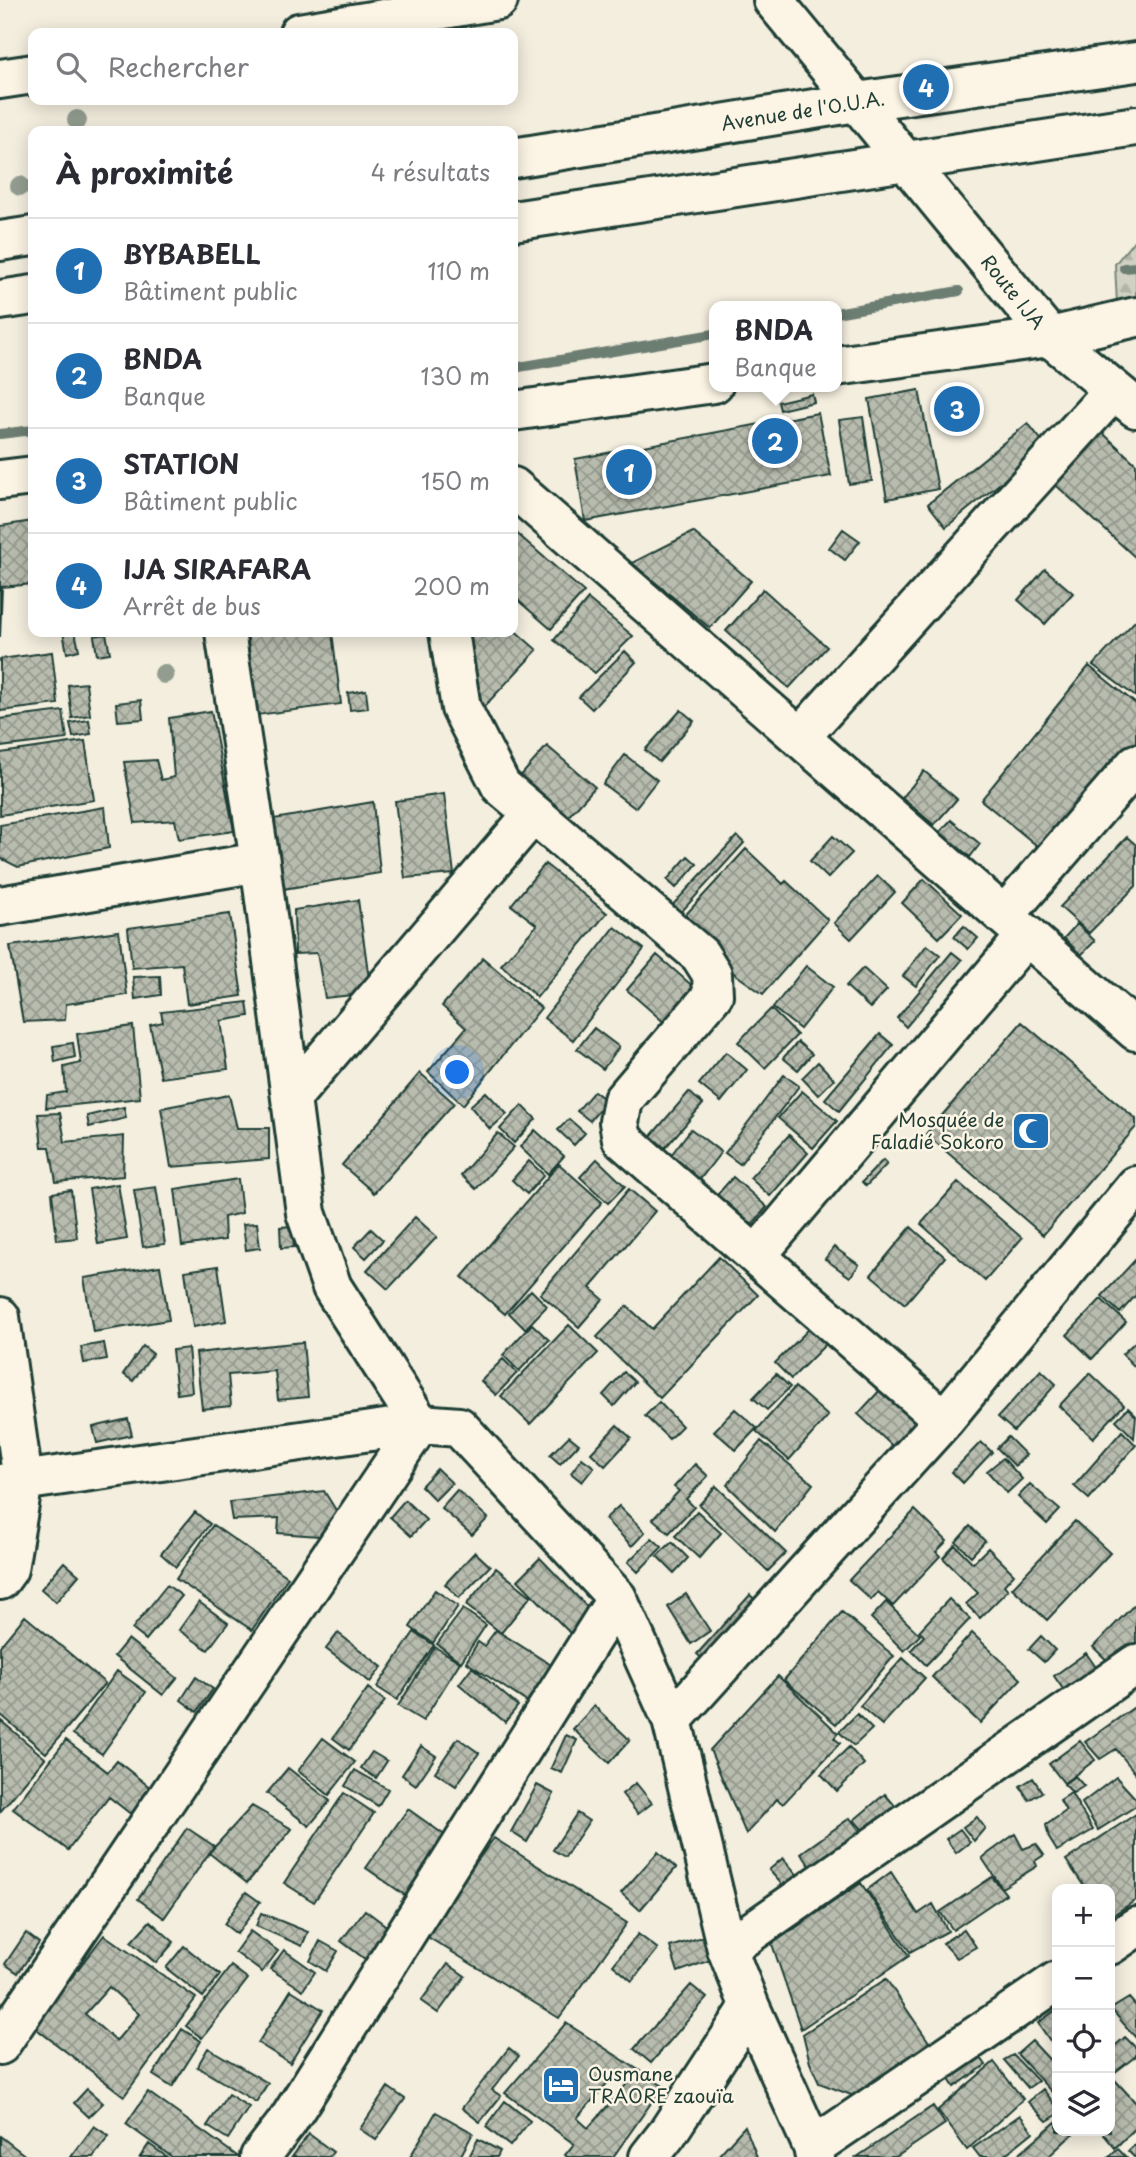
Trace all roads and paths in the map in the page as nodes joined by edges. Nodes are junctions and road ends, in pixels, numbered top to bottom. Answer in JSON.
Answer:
{"nodes":[{"id":1,"x":498,"y":0,"type":"edge"},
{"id":2,"x":774,"y":0,"type":"edge"},
{"id":3,"x":329,"y":28,"type":"edge"},
{"id":4,"x":1136,"y":62,"type":"edge"},
{"id":5,"x":28,"y":75,"type":"edge"},
{"id":6,"x":0,"y":79,"type":"edge"},
{"id":7,"x":857,"y":102,"type":"junction"},
{"id":8,"x":1136,"y":126,"type":"edge"},
{"id":9,"x":518,"y":157,"type":"edge"},
{"id":10,"x":905,"y":160,"type":"junction"},
{"id":11,"x":518,"y":220,"type":"edge"},
{"id":12,"x":28,"y":237,"type":"edge"},
{"id":13,"x":0,"y":241,"type":"edge"},
{"id":14,"x":28,"y":296,"type":"edge"},
{"id":15,"x":0,"y":300,"type":"edge"},
{"id":16,"x":1136,"y":317,"type":"edge"},
{"id":17,"x":1050,"y":337,"type":"junction"},
{"id":18,"x":842,"y":365,"type":"edge"},
{"id":19,"x":709,"y":384,"type":"edge"},
{"id":20,"x":1125,"y":399,"type":"edge"},
{"id":21,"x":518,"y":410,"type":"edge"},
{"id":22,"x":28,"y":477,"type":"edge"},
{"id":23,"x":0,"y":480,"type":"edge"},
{"id":24,"x":518,"y":491,"type":"edge"},
{"id":25,"x":226,"y":637,"type":"edge"},
{"id":26,"x":450,"y":637,"type":"edge"},
{"id":27,"x":800,"y":737,"type":"junction"},
{"id":28,"x":1136,"y":764,"type":"edge"},
{"id":29,"x":533,"y":814,"type":"junction"},
{"id":30,"x":260,"y":862,"type":"junction"},
{"id":31,"x":0,"y":905,"type":"edge"},
{"id":32,"x":1016,"y":926,"type":"junction"},
{"id":33,"x":1136,"y":1031,"type":"edge"},
{"id":34,"x":291,"y":1098,"type":"junction"},
{"id":35,"x":1136,"y":1186,"type":"edge"},
{"id":36,"x":756,"y":1256,"type":"junction"},
{"id":37,"x":0,"y":1317,"type":"edge"},
{"id":38,"x":944,"y":1420,"type":"junction"},
{"id":39,"x":420,"y":1424,"type":"junction"},
{"id":40,"x":12,"y":1483,"type":"edge"},
{"id":41,"x":0,"y":1580,"type":"edge"},
{"id":42,"x":617,"y":1598,"type":"junction"},
{"id":43,"x":1136,"y":1664,"type":"edge"},
{"id":44,"x":672,"y":1720,"type":"junction"},
{"id":45,"x":1136,"y":1927,"type":"edge"},
{"id":46,"x":1115,"y":1942,"type":"edge"},
{"id":47,"x":727,"y":1949,"type":"junction"},
{"id":48,"x":1052,"y":1985,"type":"edge"},
{"id":49,"x":750,"y":2007,"type":"junction"},
{"id":50,"x":0,"y":2045,"type":"edge"},
{"id":51,"x":814,"y":2152,"type":"edge"},
{"id":52,"x":260,"y":2157,"type":"edge"},
{"id":53,"x":649,"y":2157,"type":"edge"}],
"edges":[{"from":1,"to":3,"type":"main road"},
{"from":2,"to":7,"type":"main road"},
{"from":4,"to":7,"type":"main road","name":"Avenue de l'O.U.A."},
{"from":5,"to":6,"type":"main road"},
{"from":7,"to":9,"type":"main road","name":"Avenue de l'O.U.A."},
{"from":7,"to":10,"type":"main road"},
{"from":8,"to":10,"type":"main road"},
{"from":10,"to":11,"type":"main road"},
{"from":10,"to":17,"type":"main road","name":"Route IJA"},
{"from":12,"to":13,"type":"main road"},
{"from":14,"to":15,"type":"main road"},
{"from":16,"to":17,"type":"main road"},
{"from":17,"to":18,"type":"main road"},
{"from":17,"to":20,"type":"main road","name":"Route IJA"},
{"from":19,"to":21,"type":"main road"},
{"from":20,"to":27,"type":"main road"},
{"from":22,"to":23,"type":"main road"},
{"from":24,"to":27,"type":"main road"},
{"from":25,"to":30,"type":"main road"},
{"from":26,"to":29,"type":"main road"},
{"from":27,"to":32,"type":"main road"},
{"from":28,"to":32,"type":"main road"},
{"from":29,"to":34,"type":"main road"},
{"from":29,"to":36,"type":"main road"},
{"from":30,"to":31,"type":"main road"},
{"from":30,"to":34,"type":"main road"},
{"from":32,"to":33,"type":"main road"},
{"from":32,"to":36,"type":"main road"},
{"from":34,"to":39,"type":"main road"},
{"from":35,"to":38,"type":"main road"},
{"from":36,"to":38,"type":"main road"},
{"from":37,"to":40,"type":"main road"},
{"from":38,"to":44,"type":"main road"},
{"from":39,"to":40,"type":"main road"},
{"from":39,"to":42,"type":"main road"},
{"from":39,"to":50,"type":"main road"},
{"from":40,"to":41,"type":"main road"},
{"from":42,"to":44,"type":"main road"},
{"from":42,"to":52,"type":"main road"},
{"from":43,"to":47,"type":"main road"},
{"from":44,"to":47,"type":"main road"},
{"from":45,"to":46,"type":"main road"},
{"from":47,"to":49,"type":"main road"},
{"from":48,"to":51,"type":"main road"},
{"from":49,"to":51,"type":"main road"},
{"from":49,"to":53,"type":"main road"}]}
